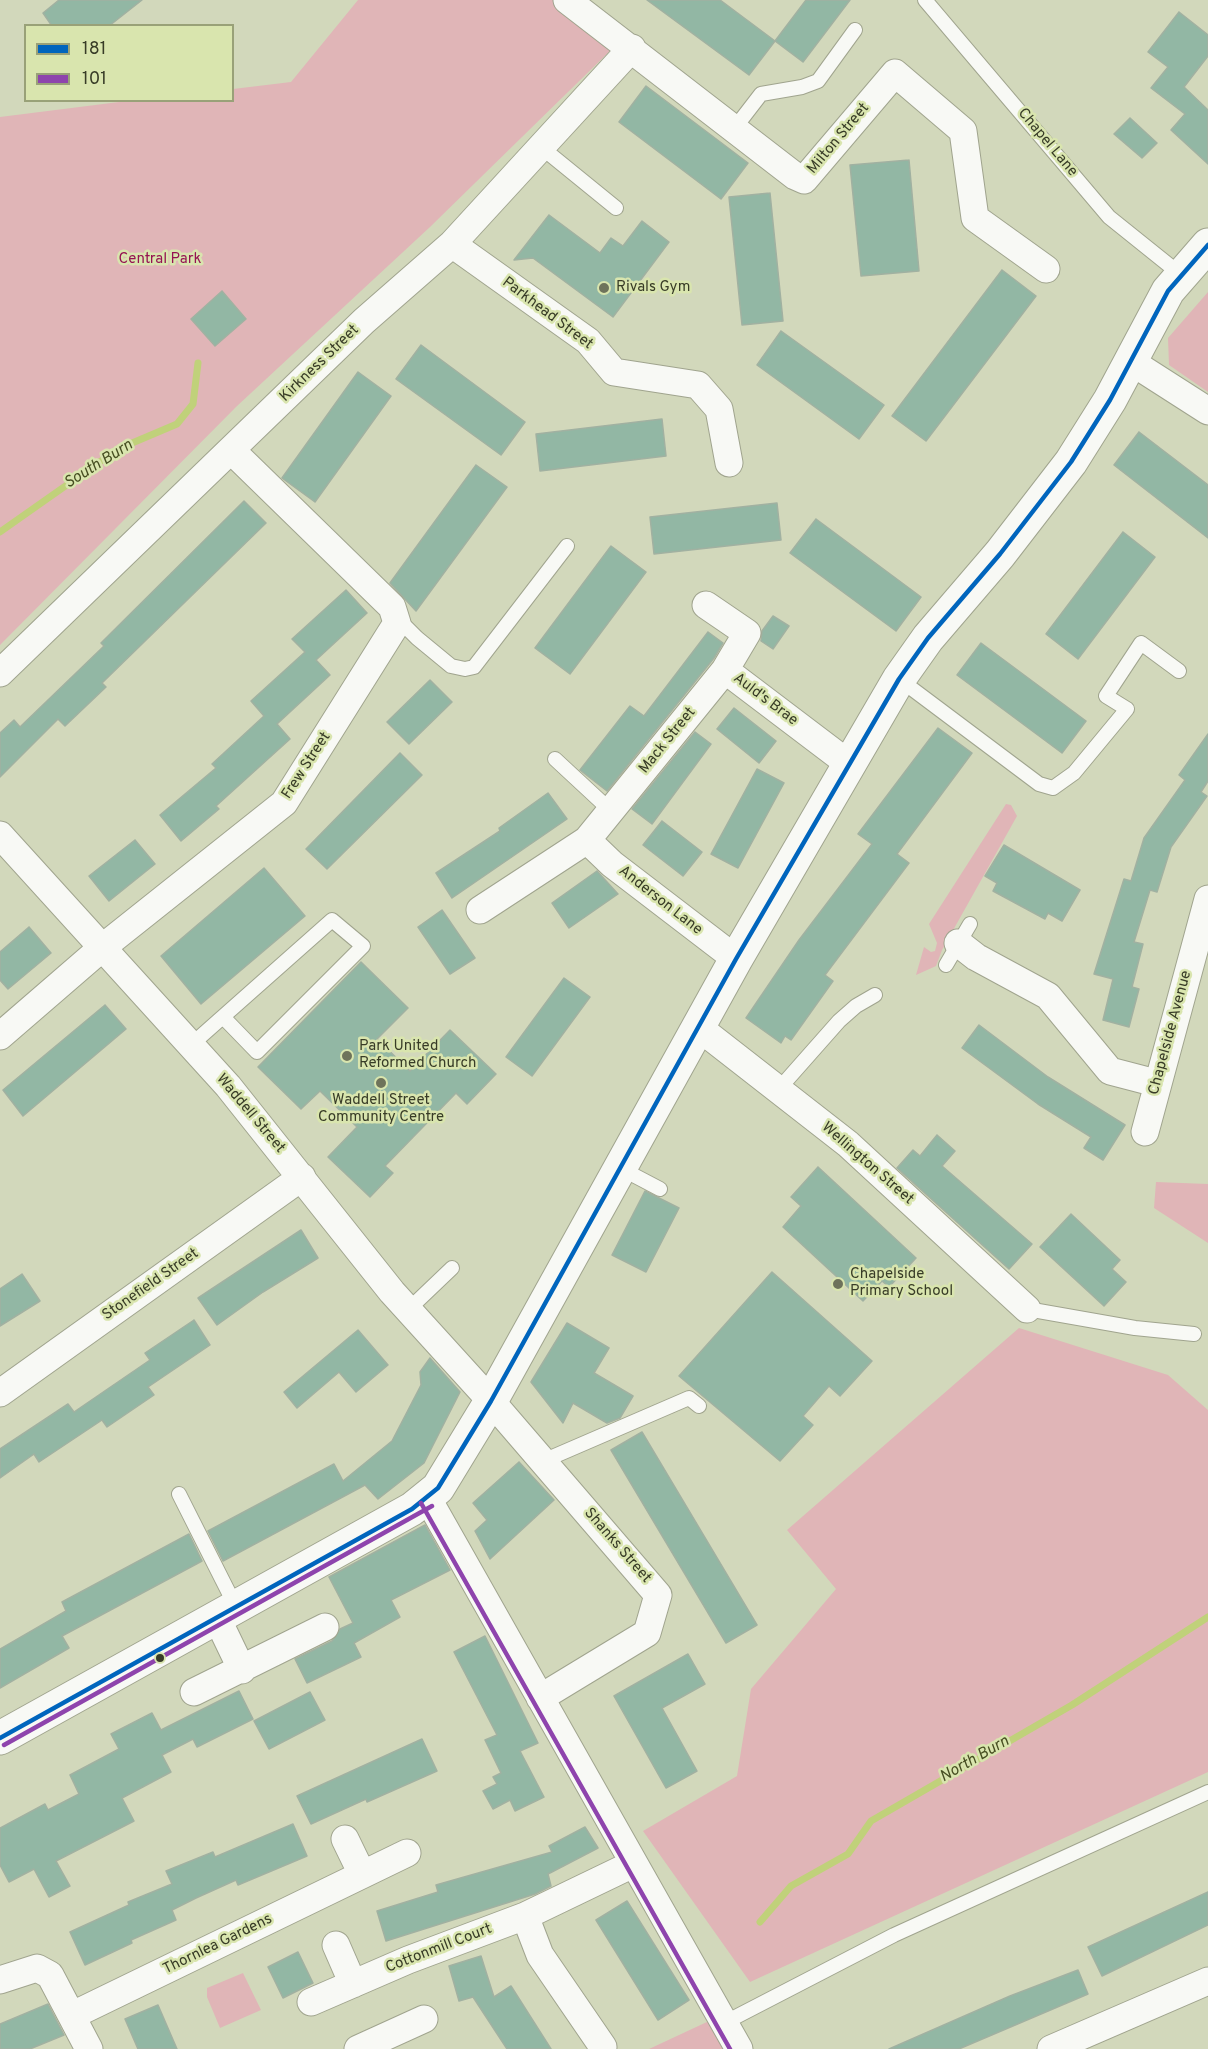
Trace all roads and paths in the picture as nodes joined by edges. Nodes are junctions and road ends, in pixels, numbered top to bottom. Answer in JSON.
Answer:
{"nodes":[{"id":1,"x":567,"y":0,"type":"edge"},
{"id":2,"x":925,"y":0,"type":"edge"},
{"id":3,"x":855,"y":30,"type":"dead end"},
{"id":4,"x":632,"y":48,"type":"junction"},
{"id":5,"x":734,"y":129,"type":"junction"},
{"id":6,"x":541,"y":147,"type":"junction"},
{"id":7,"x":616,"y":208,"type":"dead end"},
{"id":8,"x":452,"y":244,"type":"junction"},
{"id":9,"x":1208,"y":245,"type":"edge"},
{"id":10,"x":1046,"y":269,"type":"dead end"},
{"id":11,"x":1180,"y":274,"type":"junction"},
{"id":12,"x":1130,"y":361,"type":"junction"},
{"id":13,"x":1208,"y":411,"type":"edge"},
{"id":14,"x":231,"y":450,"type":"junction"},
{"id":15,"x":729,"y":463,"type":"dead end"},
{"id":16,"x":567,"y":546,"type":"dead end"},
{"id":17,"x":706,"y":605,"type":"dead end"},
{"id":18,"x":395,"y":615,"type":"junction"},
{"id":19,"x":725,"y":670,"type":"junction"},
{"id":20,"x":1179,"y":671,"type":"dead end"},
{"id":21,"x":0,"y":673,"type":"edge"},
{"id":22,"x":898,"y":680,"type":"junction"},
{"id":23,"x":555,"y":759,"type":"dead end"},
{"id":24,"x":849,"y":764,"type":"junction"},
{"id":25,"x":611,"y":811,"type":"junction"},
{"id":26,"x":0,"y":835,"type":"edge"},
{"id":27,"x":587,"y":840,"type":"junction"},
{"id":28,"x":1208,"y":899,"type":"edge"},
{"id":29,"x":480,"y":910,"type":"dead end"},
{"id":30,"x":958,"y":944,"type":"dead end"},
{"id":31,"x":103,"y":947,"type":"junction"},
{"id":32,"x":736,"y":958,"type":"junction"},
{"id":33,"x":875,"y":995,"type":"dead end"},
{"id":34,"x":224,"y":1018,"type":"junction"},
{"id":35,"x":698,"y":1028,"type":"junction"},
{"id":36,"x":0,"y":1036,"type":"edge"},
{"id":37,"x":191,"y":1045,"type":"junction"},
{"id":38,"x":1156,"y":1083,"type":"junction"},
{"id":39,"x":778,"y":1090,"type":"junction"},
{"id":40,"x":1145,"y":1132,"type":"dead end"},
{"id":41,"x":620,"y":1168,"type":"junction"},
{"id":42,"x":302,"y":1177,"type":"junction"},
{"id":43,"x":660,"y":1189,"type":"dead end"},
{"id":44,"x":452,"y":1268,"type":"dead end"},
{"id":45,"x":1027,"y":1309,"type":"joint"},
{"id":46,"x":408,"y":1310,"type":"junction"},
{"id":47,"x":1194,"y":1334,"type":"dead end"},
{"id":48,"x":0,"y":1393,"type":"edge"},
{"id":49,"x":491,"y":1401,"type":"junction"},
{"id":50,"x":699,"y":1406,"type":"dead end"},
{"id":51,"x":543,"y":1461,"type":"junction"},
{"id":52,"x":179,"y":1494,"type":"dead end"},
{"id":53,"x":428,"y":1499,"type":"junction"},
{"id":54,"x":226,"y":1613,"type":"junction"},
{"id":55,"x":325,"y":1627,"type":"dead end"},
{"id":56,"x":242,"y":1670,"type":"junction"},
{"id":57,"x":194,"y":1692,"type":"dead end"},
{"id":58,"x":540,"y":1698,"type":"junction"},
{"id":59,"x":0,"y":1738,"type":"edge"},
{"id":60,"x":1208,"y":1792,"type":"edge"},
{"id":61,"x":345,"y":1839,"type":"dead end"},
{"id":62,"x":407,"y":1853,"type":"dead end"},
{"id":63,"x":633,"y":1864,"type":"junction"},
{"id":64,"x":362,"y":1874,"type":"junction"},
{"id":65,"x":525,"y":1916,"type":"junction"},
{"id":66,"x":336,"y":1945,"type":"dead end"},
{"id":67,"x":0,"y":1980,"type":"edge"},
{"id":68,"x":1208,"y":1982,"type":"edge"},
{"id":69,"x":353,"y":1984,"type":"junction"},
{"id":70,"x":311,"y":2002,"type":"dead end"},
{"id":71,"x":73,"y":2015,"type":"junction"},
{"id":72,"x":424,"y":2019,"type":"dead end"},
{"id":73,"x":722,"y":2024,"type":"junction"},
{"id":74,"x":603,"y":2047,"type":"dead end"},
{"id":75,"x":89,"y":2049,"type":"edge"},
{"id":76,"x":358,"y":2049,"type":"edge"},
{"id":77,"x":739,"y":2049,"type":"edge"},
{"id":78,"x":1051,"y":2049,"type":"edge"}],
"edges":[{"from":1,"to":4,"type":"street","name":"Milton Street"},
{"from":2,"to":11,"type":"lane","name":"Chapel Lane"},
{"from":3,"to":5,"type":"lane"},
{"from":4,"to":5,"type":"street","name":"Milton Street"},
{"from":4,"to":6,"type":"street","name":"Kirkness Street"},
{"from":5,"to":10,"type":"street","name":"Milton Street"},
{"from":6,"to":7,"type":"lane"},
{"from":6,"to":8,"type":"street","name":"Kirkness Street"},
{"from":8,"to":14,"type":"street","name":"Kirkness Street"},
{"from":8,"to":15,"type":"street","name":"Parkhead Street"},
{"from":9,"to":11,"type":"main road"},
{"from":11,"to":12,"type":"main road"},
{"from":12,"to":13,"type":"street"},
{"from":12,"to":22,"type":"main road"},
{"from":14,"to":18,"type":"street"},
{"from":14,"to":21,"type":"street","name":"Kirkness Street"},
{"from":16,"to":18,"type":"lane"},
{"from":17,"to":19,"type":"street","name":"Auld's Brae"},
{"from":18,"to":31,"type":"street","name":"Frew Street"},
{"from":19,"to":24,"type":"street","name":"Auld's Brae"},
{"from":19,"to":25,"type":"street","name":"Mack Street"},
{"from":20,"to":22,"type":"lane"},
{"from":22,"to":24,"type":"main road"},
{"from":23,"to":25,"type":"lane"},
{"from":24,"to":32,"type":"main road"},
{"from":25,"to":27,"type":"street","name":"Mack Street"},
{"from":26,"to":31,"type":"street","name":"Waddell Street"},
{"from":27,"to":29,"type":"street","name":"Mack Street"},
{"from":27,"to":32,"type":"street","name":"Anderson Lane"},
{"from":28,"to":38,"type":"street","name":"Chapelside Avenue"},
{"from":30,"to":38,"type":"street"},
{"from":31,"to":36,"type":"street","name":"Frew Street"},
{"from":31,"to":37,"type":"street","name":"Waddell Street"},
{"from":32,"to":35,"type":"main road"},
{"from":33,"to":39,"type":"lane"},
{"from":34,"to":34,"type":"lane"},
{"from":34,"to":37,"type":"lane"},
{"from":35,"to":39,"type":"street","name":"Wellington Street"},
{"from":35,"to":41,"type":"main road"},
{"from":37,"to":42,"type":"street","name":"Waddell Street"},
{"from":38,"to":40,"type":"street","name":"Chapelside Avenue"},
{"from":39,"to":45,"type":"street","name":"Wellington Street"},
{"from":41,"to":43,"type":"lane"},
{"from":41,"to":49,"type":"main road"},
{"from":42,"to":46,"type":"street","name":"Waddell Street"},
{"from":42,"to":48,"type":"street","name":"Stonefield Street"},
{"from":44,"to":46,"type":"lane"},
{"from":45,"to":47,"type":"lane"},
{"from":46,"to":49,"type":"street","name":"Waddell Street"},
{"from":49,"to":51,"type":"street","name":"Shanks Street"},
{"from":49,"to":53,"type":"main road"},
{"from":50,"to":51,"type":"lane"},
{"from":51,"to":58,"type":"street","name":"Shanks Street"},
{"from":52,"to":54,"type":"lane"},
{"from":53,"to":54,"type":"main road"},
{"from":53,"to":58,"type":"street"},
{"from":54,"to":56,"type":"street"},
{"from":54,"to":59,"type":"main road"},
{"from":55,"to":56,"type":"street"},
{"from":56,"to":57,"type":"street"},
{"from":58,"to":63,"type":"street"},
{"from":60,"to":73,"type":"lane"},
{"from":61,"to":64,"type":"street"},
{"from":62,"to":64,"type":"street","name":"Thornlea Gardens"},
{"from":63,"to":65,"type":"street","name":"Cottonmill Court"},
{"from":63,"to":73,"type":"street"},
{"from":64,"to":71,"type":"street","name":"Thornlea Gardens"},
{"from":65,"to":69,"type":"street","name":"Cottonmill Court"},
{"from":65,"to":74,"type":"street"},
{"from":66,"to":69,"type":"street"},
{"from":67,"to":71,"type":"street"},
{"from":68,"to":78,"type":"street"},
{"from":69,"to":70,"type":"street","name":"Cottonmill Court"},
{"from":71,"to":75,"type":"street"},
{"from":72,"to":76,"type":"street"},
{"from":73,"to":77,"type":"street"}]}
